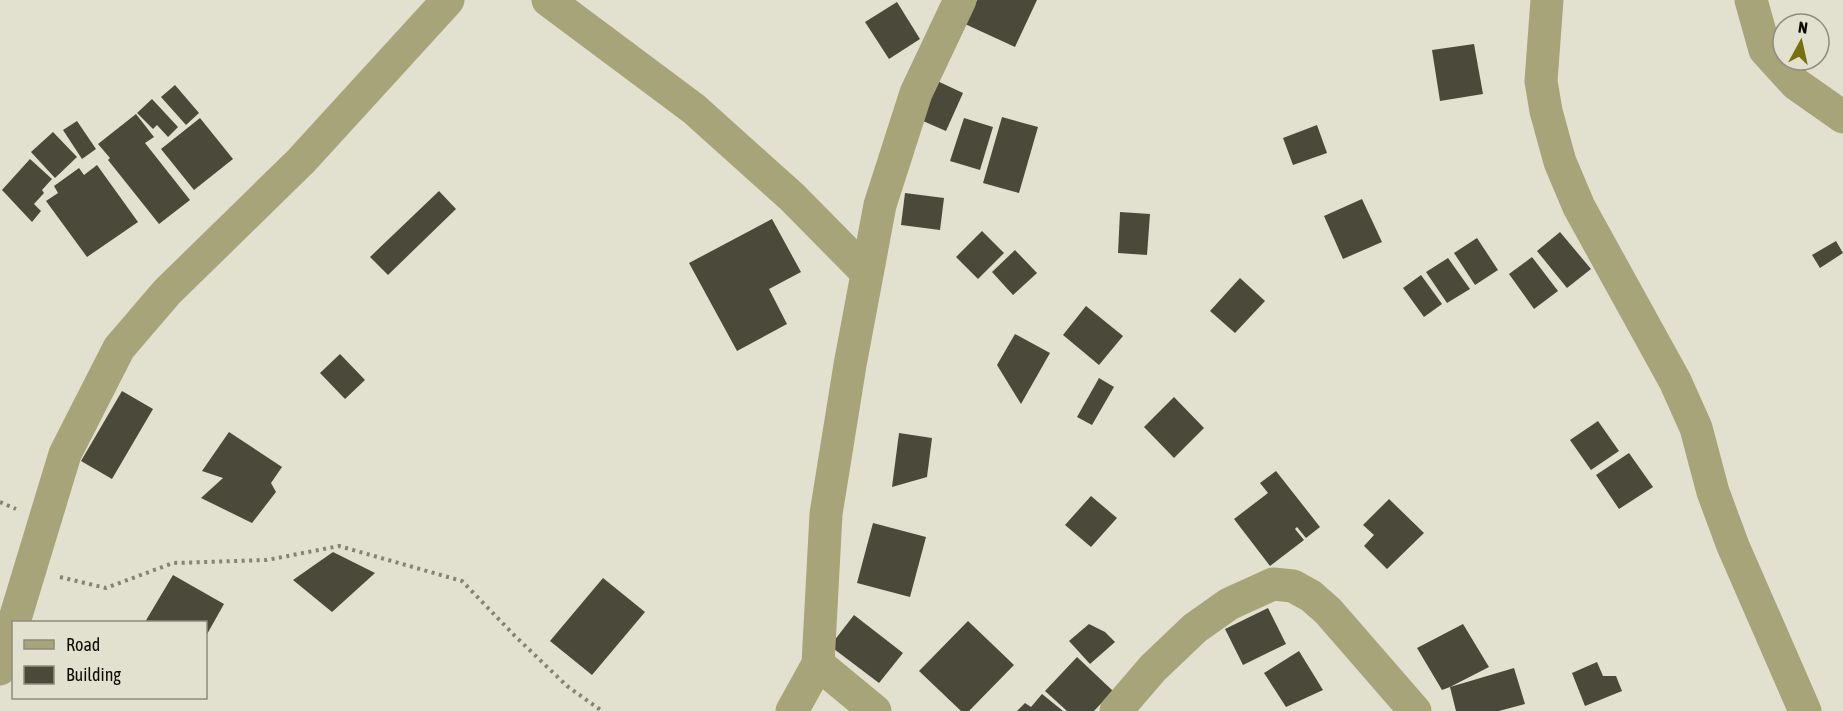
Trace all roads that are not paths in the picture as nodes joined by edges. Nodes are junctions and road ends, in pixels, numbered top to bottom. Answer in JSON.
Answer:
{"nodes":[{"id":1,"x":448,"y":0,"type":"edge"},
{"id":2,"x":548,"y":0,"type":"edge"},
{"id":3,"x":960,"y":0,"type":"edge"},
{"id":4,"x":1547,"y":0,"type":"edge"},
{"id":5,"x":1751,"y":0,"type":"edge"},
{"id":6,"x":1843,"y":117,"type":"edge"},
{"id":7,"x":867,"y":273,"type":"junction"},
{"id":8,"x":15,"y":621,"type":"edge"},
{"id":9,"x":12,"y":630,"type":"edge"},
{"id":10,"x":818,"y":664,"type":"junction"},
{"id":11,"x":0,"y":669,"type":"edge"},
{"id":12,"x":792,"y":711,"type":"edge"},
{"id":13,"x":875,"y":711,"type":"edge"},
{"id":14,"x":1116,"y":711,"type":"edge"},
{"id":15,"x":1415,"y":711,"type":"edge"},
{"id":16,"x":1805,"y":711,"type":"edge"}],
"edges":[{"from":1,"to":8,"type":"street"},
{"from":2,"to":7,"type":"street"},
{"from":3,"to":7,"type":"street"},
{"from":4,"to":16,"type":"street"},
{"from":5,"to":6,"type":"street"},
{"from":7,"to":10,"type":"street"},
{"from":9,"to":11,"type":"street"},
{"from":10,"to":12,"type":"street"},
{"from":10,"to":13,"type":"street"},
{"from":14,"to":15,"type":"street"}]}
